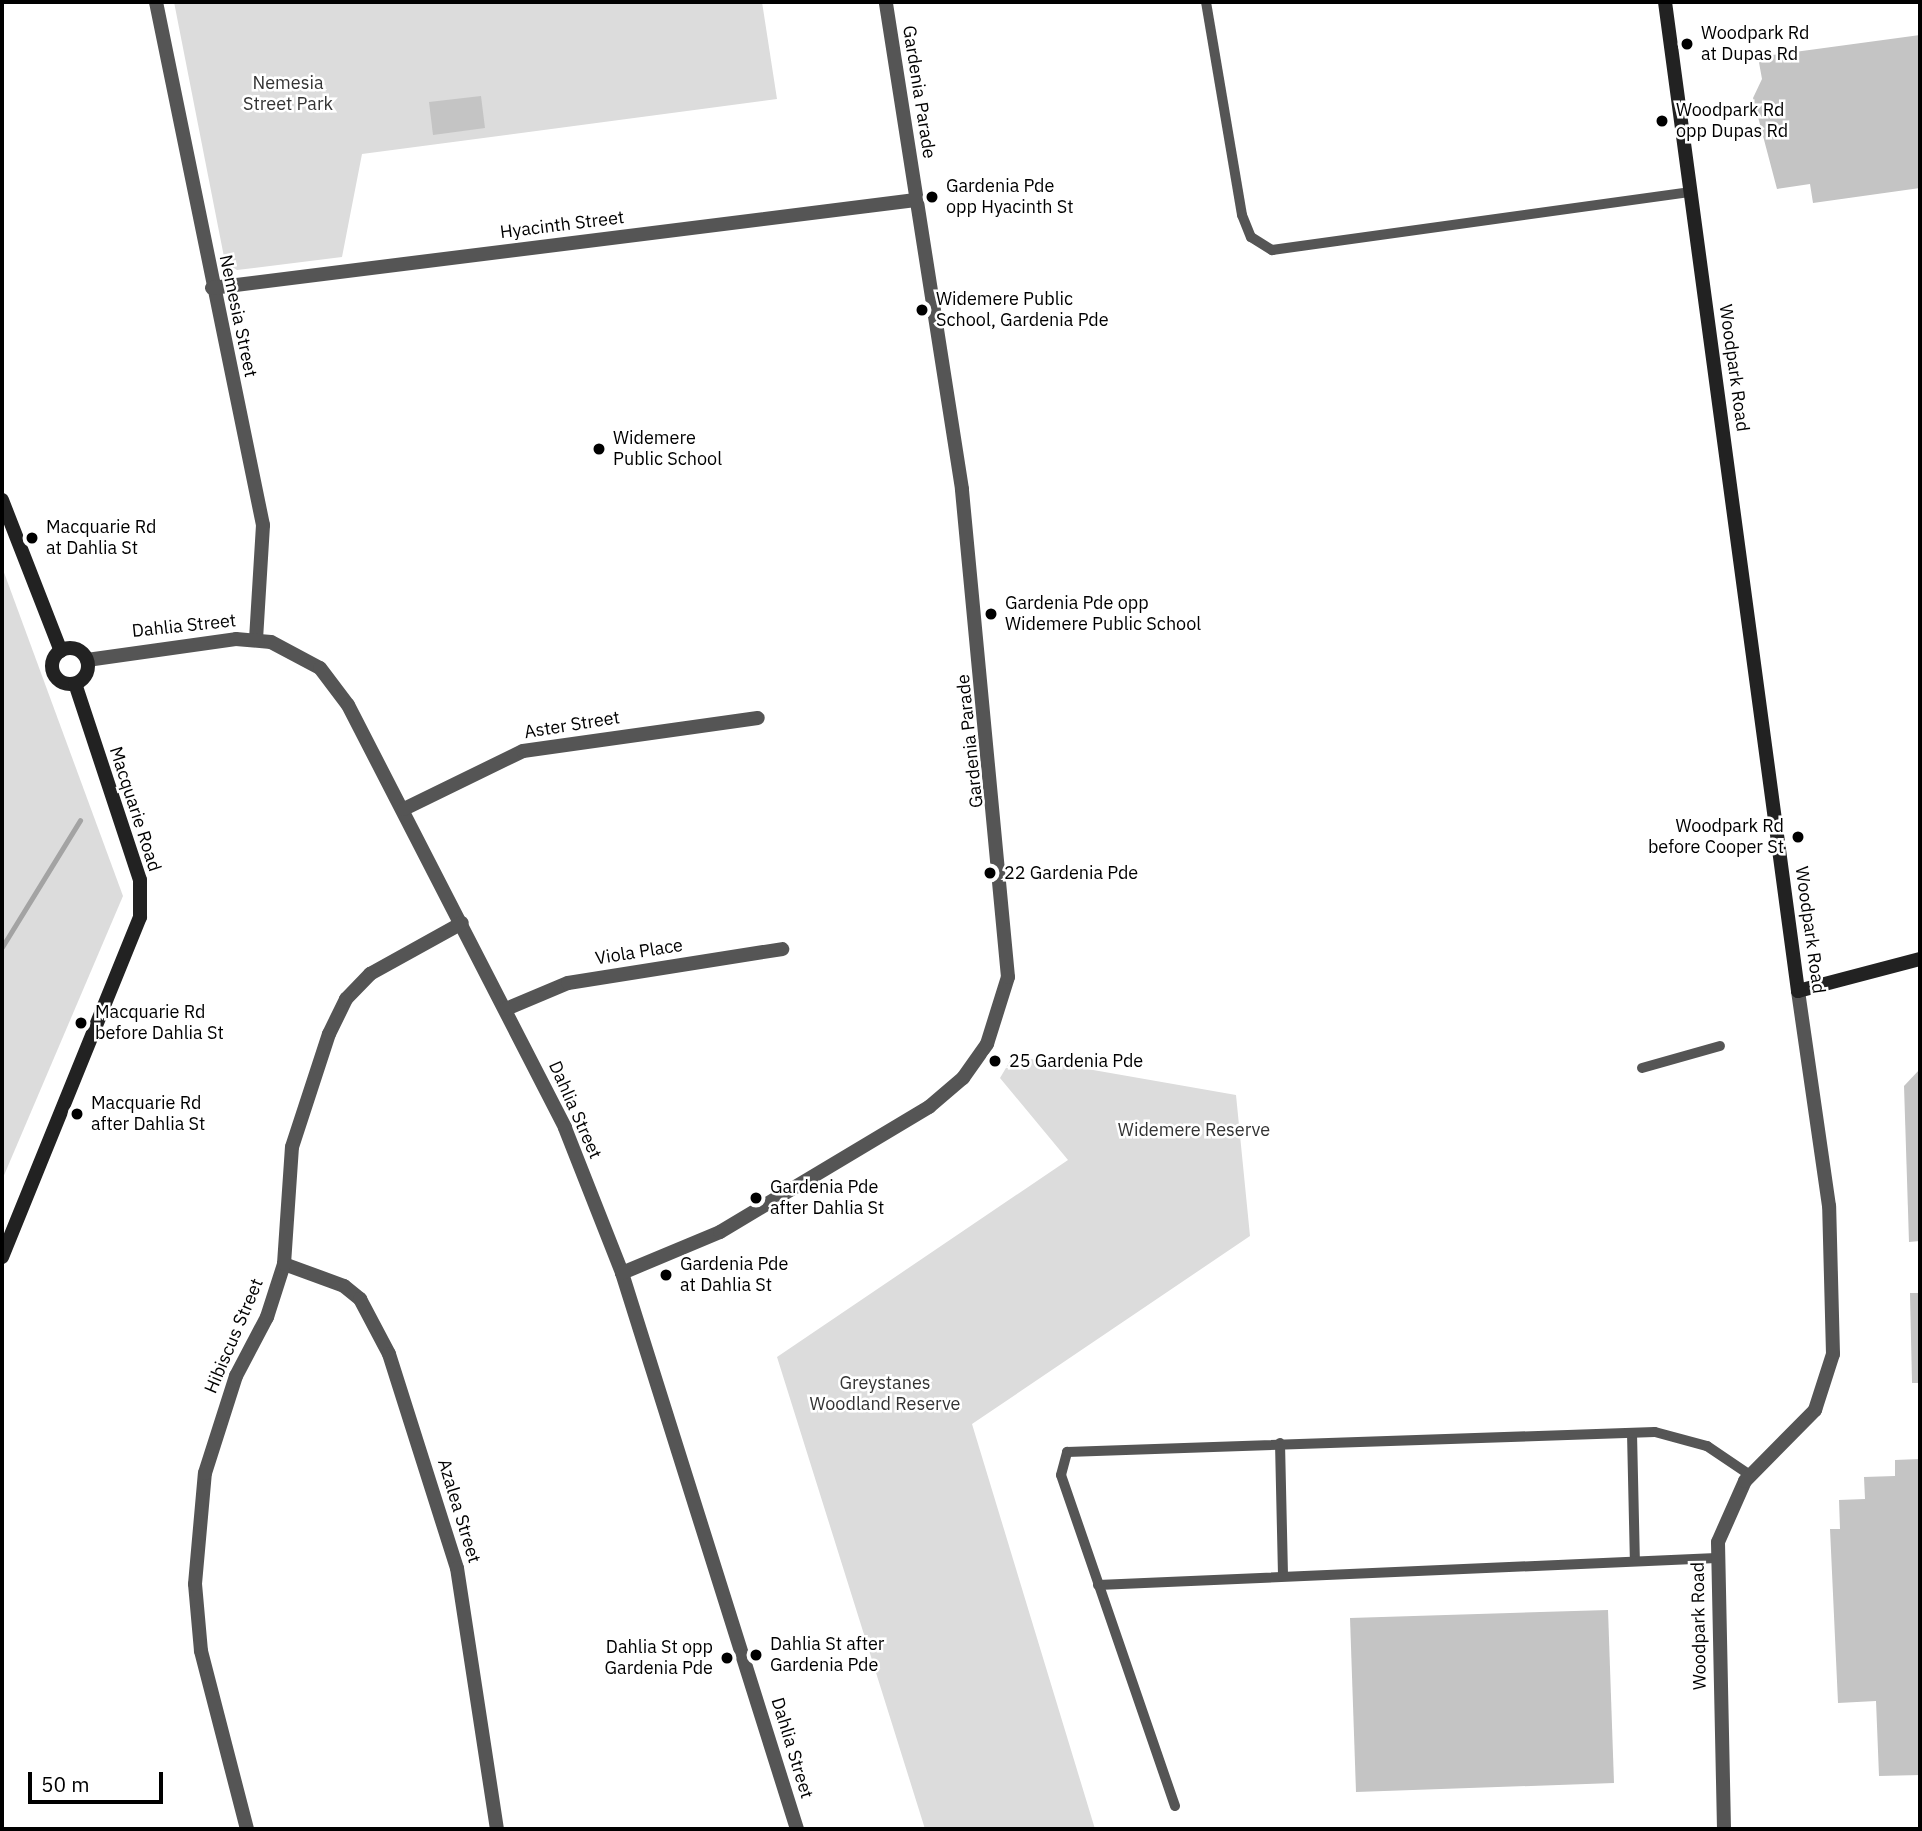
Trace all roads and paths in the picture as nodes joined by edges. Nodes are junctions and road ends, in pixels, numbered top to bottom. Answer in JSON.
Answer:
{"nodes":[{"id":1,"x":156,"y":2,"type":"edge"},
{"id":2,"x":886,"y":2,"type":"edge"},
{"id":3,"x":1206,"y":2,"type":"edge"},
{"id":4,"x":1665,"y":2,"type":"edge"},
{"id":5,"x":1691,"y":192,"type":"junction"},
{"id":6,"x":916,"y":200,"type":"junction"},
{"id":7,"x":212,"y":288,"type":"junction"},
{"id":8,"x":2,"y":500,"type":"edge"},
{"id":9,"x":256,"y":639,"type":"junction"},
{"id":10,"x":61,"y":651,"type":"junction"},
{"id":11,"x":87,"y":660,"type":"junction"},
{"id":12,"x":75,"y":684,"type":"junction"},
{"id":13,"x":758,"y":718,"type":"dead end"},
{"id":14,"x":404,"y":809,"type":"junction"},
{"id":15,"x":462,"y":923,"type":"junction"},
{"id":16,"x":782,"y":948,"type":"dead end"},
{"id":17,"x":1920,"y":959,"type":"edge"},
{"id":18,"x":1798,"y":991,"type":"junction"},
{"id":19,"x":506,"y":1009,"type":"junction"},
{"id":20,"x":1720,"y":1046,"type":"dead end"},
{"id":21,"x":1642,"y":1068,"type":"dead end"},
{"id":22,"x":2,"y":1258,"type":"edge"},
{"id":23,"x":284,"y":1264,"type":"junction"},
{"id":24,"x":622,"y":1273,"type":"junction"},
{"id":25,"x":1632,"y":1433,"type":"junction"},
{"id":26,"x":1280,"y":1443,"type":"junction"},
{"id":27,"x":1750,"y":1475,"type":"junction"},
{"id":28,"x":1716,"y":1558,"type":"junction"},
{"id":29,"x":1636,"y":1561,"type":"junction"},
{"id":30,"x":1283,"y":1573,"type":"junction"},
{"id":31,"x":1098,"y":1585,"type":"junction"},
{"id":32,"x":1175,"y":1806,"type":"dead end"},
{"id":33,"x":247,"y":1829,"type":"edge"},
{"id":34,"x":497,"y":1829,"type":"edge"},
{"id":35,"x":797,"y":1829,"type":"edge"},
{"id":36,"x":1724,"y":1829,"type":"edge"}],
"edges":[{"from":1,"to":7,"type":"street","name":"Nemesia Street"},
{"from":2,"to":6,"type":"street","name":"Gardenia Parade"},
{"from":3,"to":5,"type":"lane"},
{"from":4,"to":5,"type":"street","name":"Woodpark Road"},
{"from":5,"to":18,"type":"street","name":"Woodpark Road"},
{"from":6,"to":7,"type":"street","name":"Hyacinth Street"},
{"from":6,"to":24,"type":"street","name":"Gardenia Parade"},
{"from":7,"to":9,"type":"street","name":"Nemesia Street"},
{"from":8,"to":10,"type":"street"},
{"from":9,"to":11,"type":"street","name":"Dahlia Street"},
{"from":9,"to":14,"type":"street","name":"Dahlia Street"},
{"from":10,"to":11,"type":"street"},
{"from":10,"to":12,"type":"street"},
{"from":11,"to":12,"type":"street"},
{"from":12,"to":22,"type":"street","name":"Macquarie Road"},
{"from":13,"to":14,"type":"street","name":"Aster Street"},
{"from":14,"to":15,"type":"street","name":"Dahlia Street"},
{"from":15,"to":19,"type":"street","name":"Dahlia Street"},
{"from":15,"to":23,"type":"street","name":"Hibiscus Street"},
{"from":16,"to":19,"type":"street","name":"Viola Place"},
{"from":17,"to":18,"type":"street"},
{"from":18,"to":27,"type":"street","name":"Woodpark Road"},
{"from":19,"to":24,"type":"street","name":"Dahlia Street"},
{"from":20,"to":21,"type":"lane"},
{"from":23,"to":33,"type":"street","name":"Hibiscus Street"},
{"from":23,"to":34,"type":"street","name":"Azalea Street"},
{"from":24,"to":35,"type":"street","name":"Dahlia Street"},
{"from":25,"to":26,"type":"lane"},
{"from":25,"to":27,"type":"lane"},
{"from":25,"to":29,"type":"lane"},
{"from":26,"to":30,"type":"lane"},
{"from":26,"to":31,"type":"lane"},
{"from":27,"to":28,"type":"street","name":"Woodpark Road"},
{"from":28,"to":29,"type":"lane"},
{"from":28,"to":36,"type":"street","name":"Woodpark Road"},
{"from":29,"to":30,"type":"lane"},
{"from":30,"to":31,"type":"lane"},
{"from":31,"to":32,"type":"lane"}]}
